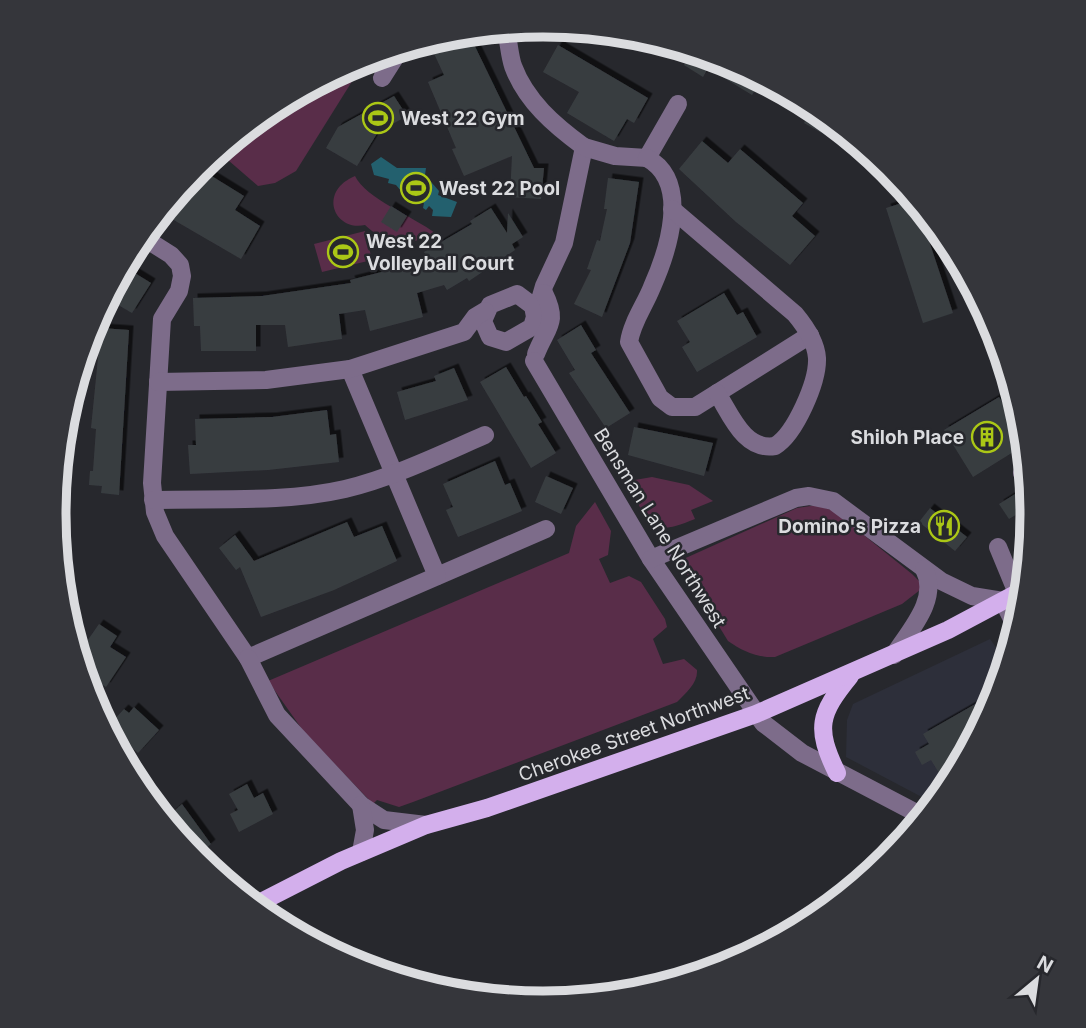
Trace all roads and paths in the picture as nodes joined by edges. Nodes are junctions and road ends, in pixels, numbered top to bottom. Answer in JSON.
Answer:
{"nodes":[{"id":1,"x":507,"y":38,"type":"edge"},
{"id":2,"x":393,"y":61,"type":"edge"},
{"id":3,"x":382,"y":78,"type":"dead end"},
{"id":4,"x":678,"y":104,"type":"dead end"},
{"id":5,"x":584,"y":147,"type":"junction"},
{"id":6,"x":647,"y":158,"type":"junction"},
{"id":7,"x":672,"y":209,"type":"junction"},
{"id":8,"x":151,"y":242,"type":"edge"},
{"id":9,"x":544,"y":290,"type":"junction"},
{"id":10,"x":517,"y":294,"type":"junction"},
{"id":11,"x":485,"y":311,"type":"junction"},
{"id":12,"x":534,"y":322,"type":"junction"},
{"id":13,"x":464,"y":332,"type":"junction"},
{"id":14,"x":810,"y":335,"type":"junction"},
{"id":15,"x":498,"y":340,"type":"junction"},
{"id":16,"x":535,"y":358,"type":"junction"},
{"id":17,"x":350,"y":369,"type":"junction"},
{"id":18,"x":158,"y":382,"type":"junction"},
{"id":19,"x":717,"y":393,"type":"junction"},
{"id":20,"x":485,"y":435,"type":"dead end"},
{"id":21,"x":394,"y":475,"type":"junction"},
{"id":22,"x":153,"y":500,"type":"junction"},
{"id":23,"x":546,"y":529,"type":"dead end"},
{"id":24,"x":998,"y":547,"type":"dead end"},
{"id":25,"x":650,"y":559,"type":"junction"},
{"id":26,"x":924,"y":569,"type":"junction"},
{"id":27,"x":437,"y":576,"type":"junction"},
{"id":28,"x":1014,"y":590,"type":"edge"},
{"id":29,"x":1013,"y":594,"type":"edge"},
{"id":30,"x":1013,"y":595,"type":"edge"},
{"id":31,"x":894,"y":654,"type":"junction"},
{"id":32,"x":248,"y":658,"type":"junction"},
{"id":33,"x":850,"y":676,"type":"junction"},
{"id":34,"x":756,"y":714,"type":"junction"},
{"id":35,"x":837,"y":773,"type":"junction"},
{"id":36,"x":361,"y":805,"type":"junction"},
{"id":37,"x":916,"y":813,"type":"edge"},
{"id":38,"x":426,"y":825,"type":"junction"},
{"id":39,"x":361,"y":852,"type":"junction"},
{"id":40,"x":263,"y":901,"type":"edge"}],
"edges":[{"from":1,"to":5,"type":"street"},
{"from":2,"to":3,"type":"street"},
{"from":4,"to":6,"type":"street"},
{"from":5,"to":6,"type":"street"},
{"from":5,"to":9,"type":"street"},
{"from":6,"to":7,"type":"street"},
{"from":7,"to":14,"type":"street"},
{"from":7,"to":19,"type":"street"},
{"from":8,"to":18,"type":"street"},
{"from":9,"to":10,"type":"street"},
{"from":9,"to":12,"type":"street"},
{"from":9,"to":16,"type":"street"},
{"from":10,"to":11,"type":"street"},
{"from":10,"to":12,"type":"street"},
{"from":11,"to":13,"type":"street"},
{"from":11,"to":15,"type":"street"},
{"from":12,"to":15,"type":"street"},
{"from":12,"to":16,"type":"street"},
{"from":13,"to":15,"type":"street"},
{"from":13,"to":17,"type":"street"},
{"from":14,"to":19,"type":"street"},
{"from":14,"to":19,"type":"street"},
{"from":15,"to":16,"type":"street"},
{"from":16,"to":25,"type":"street","name":"Bensman Lane Northwest"},
{"from":17,"to":18,"type":"street"},
{"from":17,"to":21,"type":"street"},
{"from":18,"to":22,"type":"street"},
{"from":20,"to":21,"type":"street"},
{"from":21,"to":22,"type":"street"},
{"from":21,"to":27,"type":"street"},
{"from":22,"to":32,"type":"street"},
{"from":23,"to":27,"type":"street"},
{"from":24,"to":28,"type":"street"},
{"from":25,"to":26,"type":"street"},
{"from":25,"to":34,"type":"street","name":"Bensman Lane Northwest"},
{"from":26,"to":29,"type":"street"},
{"from":26,"to":31,"type":"street"},
{"from":27,"to":32,"type":"street"},
{"from":30,"to":31,"type":"main road","name":"Cherokee Street Northwest"},
{"from":31,"to":33,"type":"main road","name":"Cherokee Street Northwest"},
{"from":32,"to":36,"type":"street"},
{"from":33,"to":34,"type":"main road","name":"Cherokee Street Northwest"},
{"from":33,"to":35,"type":"main road"},
{"from":34,"to":35,"type":"street","name":"Bensman Lane Northwest"},
{"from":34,"to":38,"type":"main road","name":"Cherokee Street Northwest"},
{"from":35,"to":37,"type":"street","name":"Bensman Lane Northwest"},
{"from":36,"to":38,"type":"street"},
{"from":36,"to":39,"type":"street"},
{"from":38,"to":39,"type":"main road","name":"Cherokee Street Northwest"},
{"from":39,"to":40,"type":"main road","name":"Cherokee Street Northwest"}]}
